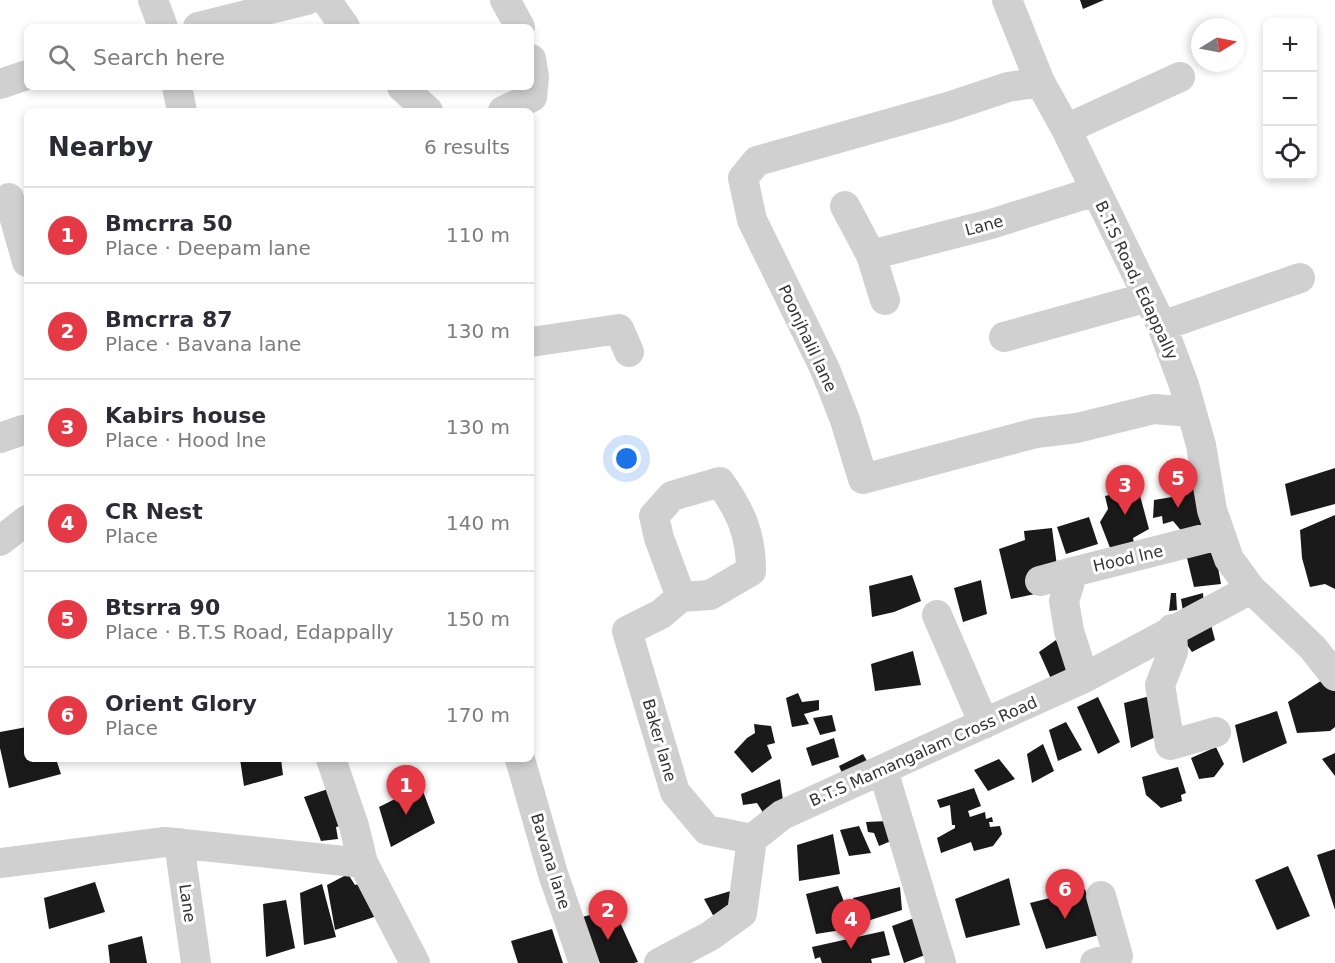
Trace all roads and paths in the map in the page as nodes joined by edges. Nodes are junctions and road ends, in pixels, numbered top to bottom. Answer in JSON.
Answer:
{"nodes":[{"id":1,"x":153,"y":0,"type":"edge"},
{"id":2,"x":307,"y":0,"type":"edge"},
{"id":3,"x":326,"y":0,"type":"edge"},
{"id":4,"x":505,"y":0,"type":"edge"},
{"id":5,"x":1006,"y":0,"type":"edge"},
{"id":6,"x":162,"y":24,"type":"edge"},
{"id":7,"x":210,"y":24,"type":"edge"},
{"id":8,"x":343,"y":24,"type":"edge"},
{"id":9,"x":518,"y":24,"type":"edge"},
{"id":10,"x":24,"y":76,"type":"edge"},
{"id":11,"x":1180,"y":77,"type":"dead end"},
{"id":12,"x":1040,"y":82,"type":"junction"},
{"id":13,"x":0,"y":84,"type":"edge"},
{"id":14,"x":178,"y":90,"type":"edge"},
{"id":15,"x":405,"y":90,"type":"edge"},
{"id":16,"x":533,"y":90,"type":"edge"},
{"id":17,"x":181,"y":108,"type":"edge"},
{"id":18,"x":425,"y":108,"type":"edge"},
{"id":19,"x":509,"y":108,"type":"edge"},
{"id":20,"x":1066,"y":129,"type":"junction"},
{"id":21,"x":1096,"y":191,"type":"junction"},
{"id":22,"x":12,"y":197,"type":"edge"},
{"id":23,"x":845,"y":206,"type":"dead end"},
{"id":24,"x":24,"y":249,"type":"edge"},
{"id":25,"x":871,"y":255,"type":"junction"},
{"id":26,"x":1300,"y":278,"type":"dead end"},
{"id":27,"x":1148,"y":297,"type":"junction"},
{"id":28,"x":885,"y":300,"type":"dead end"},
{"id":29,"x":1162,"y":326,"type":"junction"},
{"id":30,"x":1004,"y":337,"type":"dead end"},
{"id":31,"x":534,"y":342,"type":"edge"},
{"id":32,"x":629,"y":352,"type":"dead end"},
{"id":33,"x":1191,"y":412,"type":"junction"},
{"id":34,"x":24,"y":522,"type":"edge"},
{"id":35,"x":1219,"y":535,"type":"junction"},
{"id":36,"x":0,"y":542,"type":"edge"},
{"id":37,"x":1073,"y":572,"type":"junction"},
{"id":38,"x":1040,"y":581,"type":"dead end"},
{"id":39,"x":1251,"y":589,"type":"junction"},
{"id":40,"x":681,"y":597,"type":"dead end"},
{"id":41,"x":937,"y":615,"type":"dead end"},
{"id":42,"x":1172,"y":629,"type":"junction"},
{"id":43,"x":1335,"y":676,"type":"edge"},
{"id":44,"x":1084,"y":678,"type":"junction"},
{"id":45,"x":984,"y":724,"type":"junction"},
{"id":46,"x":1216,"y":732,"type":"dead end"},
{"id":47,"x":332,"y":762,"type":"edge"},
{"id":48,"x":521,"y":762,"type":"edge"},
{"id":49,"x":883,"y":770,"type":"junction"},
{"id":50,"x":752,"y":839,"type":"junction"},
{"id":51,"x":179,"y":843,"type":"junction"},
{"id":52,"x":0,"y":863,"type":"edge"},
{"id":53,"x":363,"y":863,"type":"junction"},
{"id":54,"x":1101,"y":896,"type":"dead end"},
{"id":55,"x":196,"y":963,"type":"edge"},
{"id":56,"x":415,"y":963,"type":"edge"},
{"id":57,"x":584,"y":963,"type":"edge"},
{"id":58,"x":659,"y":963,"type":"edge"},
{"id":59,"x":941,"y":963,"type":"edge"},
{"id":60,"x":1095,"y":963,"type":"edge"}],
"edges":[{"from":1,"to":6,"type":"street"},
{"from":2,"to":7,"type":"street"},
{"from":3,"to":8,"type":"street"},
{"from":4,"to":9,"type":"street"},
{"from":5,"to":12,"type":"street","name":"B.T.S Road, Edappally"},
{"from":10,"to":13,"type":"street"},
{"from":11,"to":20,"type":"street"},
{"from":12,"to":20,"type":"street","name":"B.T.S Road, Edappally"},
{"from":12,"to":33,"type":"street","name":"Poonjhalil lane"},
{"from":14,"to":17,"type":"street"},
{"from":15,"to":18,"type":"street"},
{"from":16,"to":19,"type":"street"},
{"from":20,"to":21,"type":"street","name":"B.T.S Road, Edappally"},
{"from":21,"to":25,"type":"street","name":"Lane"},
{"from":21,"to":27,"type":"street","name":"B.T.S Road, Edappally"},
{"from":22,"to":24,"type":"street"},
{"from":23,"to":25,"type":"street"},
{"from":25,"to":28,"type":"street"},
{"from":26,"to":29,"type":"street"},
{"from":27,"to":29,"type":"street","name":"B.T.S Road, Edappally"},
{"from":27,"to":30,"type":"street"},
{"from":29,"to":33,"type":"street","name":"B.T.S Road, Edappally"},
{"from":31,"to":32,"type":"street"},
{"from":33,"to":35,"type":"street","name":"B.T.S Road, Edappally"},
{"from":34,"to":36,"type":"street"},
{"from":35,"to":37,"type":"street","name":"Hood lne"},
{"from":35,"to":39,"type":"street","name":"B.T.S Road, Edappally"},
{"from":37,"to":38,"type":"street"},
{"from":37,"to":44,"type":"street","name":"Hood lne"},
{"from":39,"to":42,"type":"street","name":"B.T.S Mamangalam Cross Road"},
{"from":39,"to":43,"type":"street","name":"B.T.S Road, Edappally"},
{"from":40,"to":50,"type":"street","name":"Baker lane"},
{"from":41,"to":45,"type":"street"},
{"from":42,"to":44,"type":"street","name":"B.T.S Mamangalam Cross Road"},
{"from":42,"to":46,"type":"street"},
{"from":44,"to":45,"type":"street","name":"B.T.S Mamangalam Cross Road"},
{"from":45,"to":49,"type":"street","name":"B.T.S Mamangalam Cross Road"},
{"from":47,"to":53,"type":"street"},
{"from":48,"to":57,"type":"street","name":"Bavana lane"},
{"from":49,"to":50,"type":"street","name":"B.T.S Mamangalam Cross Road"},
{"from":49,"to":59,"type":"street"},
{"from":50,"to":58,"type":"street"},
{"from":51,"to":52,"type":"street"},
{"from":51,"to":53,"type":"street"},
{"from":51,"to":55,"type":"street","name":"Lane"},
{"from":53,"to":56,"type":"street"},
{"from":54,"to":60,"type":"street"}]}
